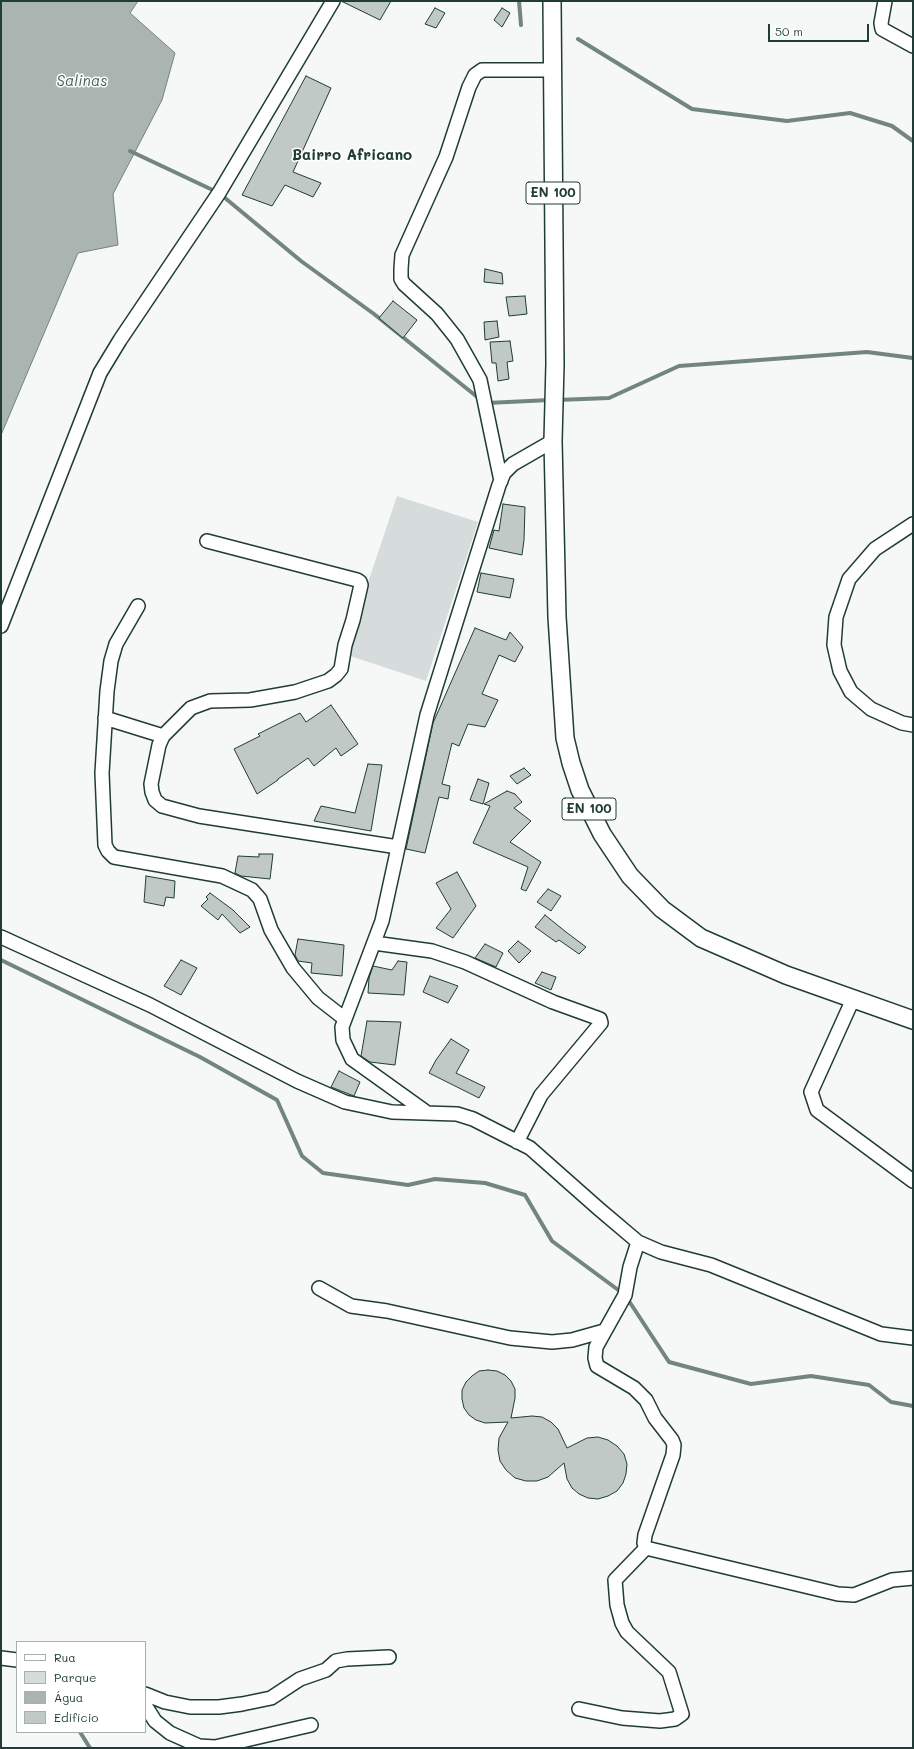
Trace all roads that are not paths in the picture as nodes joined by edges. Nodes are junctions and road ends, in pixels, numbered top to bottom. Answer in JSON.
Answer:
{"nodes":[{"id":1,"x":333,"y":1,"type":"edge"},
{"id":2,"x":552,"y":1,"type":"edge"},
{"id":3,"x":885,"y":1,"type":"edge"},
{"id":4,"x":913,"y":46,"type":"edge"},
{"id":5,"x":554,"y":70,"type":"junction"},
{"id":6,"x":553,"y":441,"type":"junction"},
{"id":7,"x":501,"y":481,"type":"junction"},
{"id":8,"x":913,"y":524,"type":"edge"},
{"id":9,"x":207,"y":541,"type":"dead end"},
{"id":10,"x":138,"y":606,"type":"dead end"},
{"id":11,"x":1,"y":626,"type":"edge"},
{"id":12,"x":105,"y":718,"type":"junction"},
{"id":13,"x":913,"y":725,"type":"edge"},
{"id":14,"x":163,"y":736,"type":"junction"},
{"id":15,"x":398,"y":847,"type":"junction"},
{"id":16,"x":1,"y":937,"type":"edge"},
{"id":17,"x":374,"y":942,"type":"junction"},
{"id":18,"x":853,"y":998,"type":"junction"},
{"id":19,"x":345,"y":1018,"type":"junction"},
{"id":20,"x":913,"y":1020,"type":"edge"},
{"id":21,"x":426,"y":1112,"type":"junction"},
{"id":22,"x":517,"y":1142,"type":"junction"},
{"id":23,"x":913,"y":1181,"type":"edge"},
{"id":24,"x":638,"y":1242,"type":"junction"},
{"id":25,"x":319,"y":1288,"type":"dead end"},
{"id":26,"x":604,"y":1331,"type":"junction"},
{"id":27,"x":913,"y":1338,"type":"edge"},
{"id":28,"x":646,"y":1548,"type":"junction"},
{"id":29,"x":913,"y":1578,"type":"edge"},
{"id":30,"x":389,"y":1657,"type":"dead end"},
{"id":31,"x":1,"y":1658,"type":"edge"},
{"id":32,"x":16,"y":1660,"type":"edge"},
{"id":33,"x":146,"y":1694,"type":"edge"},
{"id":34,"x":146,"y":1706,"type":"edge"},
{"id":35,"x":579,"y":1709,"type":"dead end"},
{"id":36,"x":311,"y":1725,"type":"dead end"}],
"edges":[{"from":1,"to":11,"type":"street"},
{"from":2,"to":5,"type":"main road","number":"EN 100"},
{"from":3,"to":4,"type":"street"},
{"from":5,"to":6,"type":"main road","number":"EN 100"},
{"from":5,"to":7,"type":"street"},
{"from":6,"to":7,"type":"street"},
{"from":6,"to":18,"type":"main road","number":"EN 100"},
{"from":7,"to":15,"type":"street"},
{"from":8,"to":13,"type":"street"},
{"from":9,"to":14,"type":"street"},
{"from":10,"to":12,"type":"street"},
{"from":12,"to":14,"type":"street"},
{"from":12,"to":19,"type":"street"},
{"from":14,"to":15,"type":"street"},
{"from":15,"to":17,"type":"street"},
{"from":16,"to":21,"type":"street"},
{"from":17,"to":19,"type":"street"},
{"from":17,"to":22,"type":"street"},
{"from":18,"to":20,"type":"main road","number":"EN 100"},
{"from":18,"to":23,"type":"street"},
{"from":19,"to":21,"type":"street"},
{"from":21,"to":22,"type":"street"},
{"from":22,"to":24,"type":"street"},
{"from":24,"to":26,"type":"street"},
{"from":24,"to":27,"type":"street"},
{"from":25,"to":26,"type":"street"},
{"from":26,"to":28,"type":"street"},
{"from":28,"to":29,"type":"street"},
{"from":28,"to":35,"type":"street"},
{"from":30,"to":33,"type":"street"},
{"from":31,"to":32,"type":"street"},
{"from":34,"to":36,"type":"street"}]}
